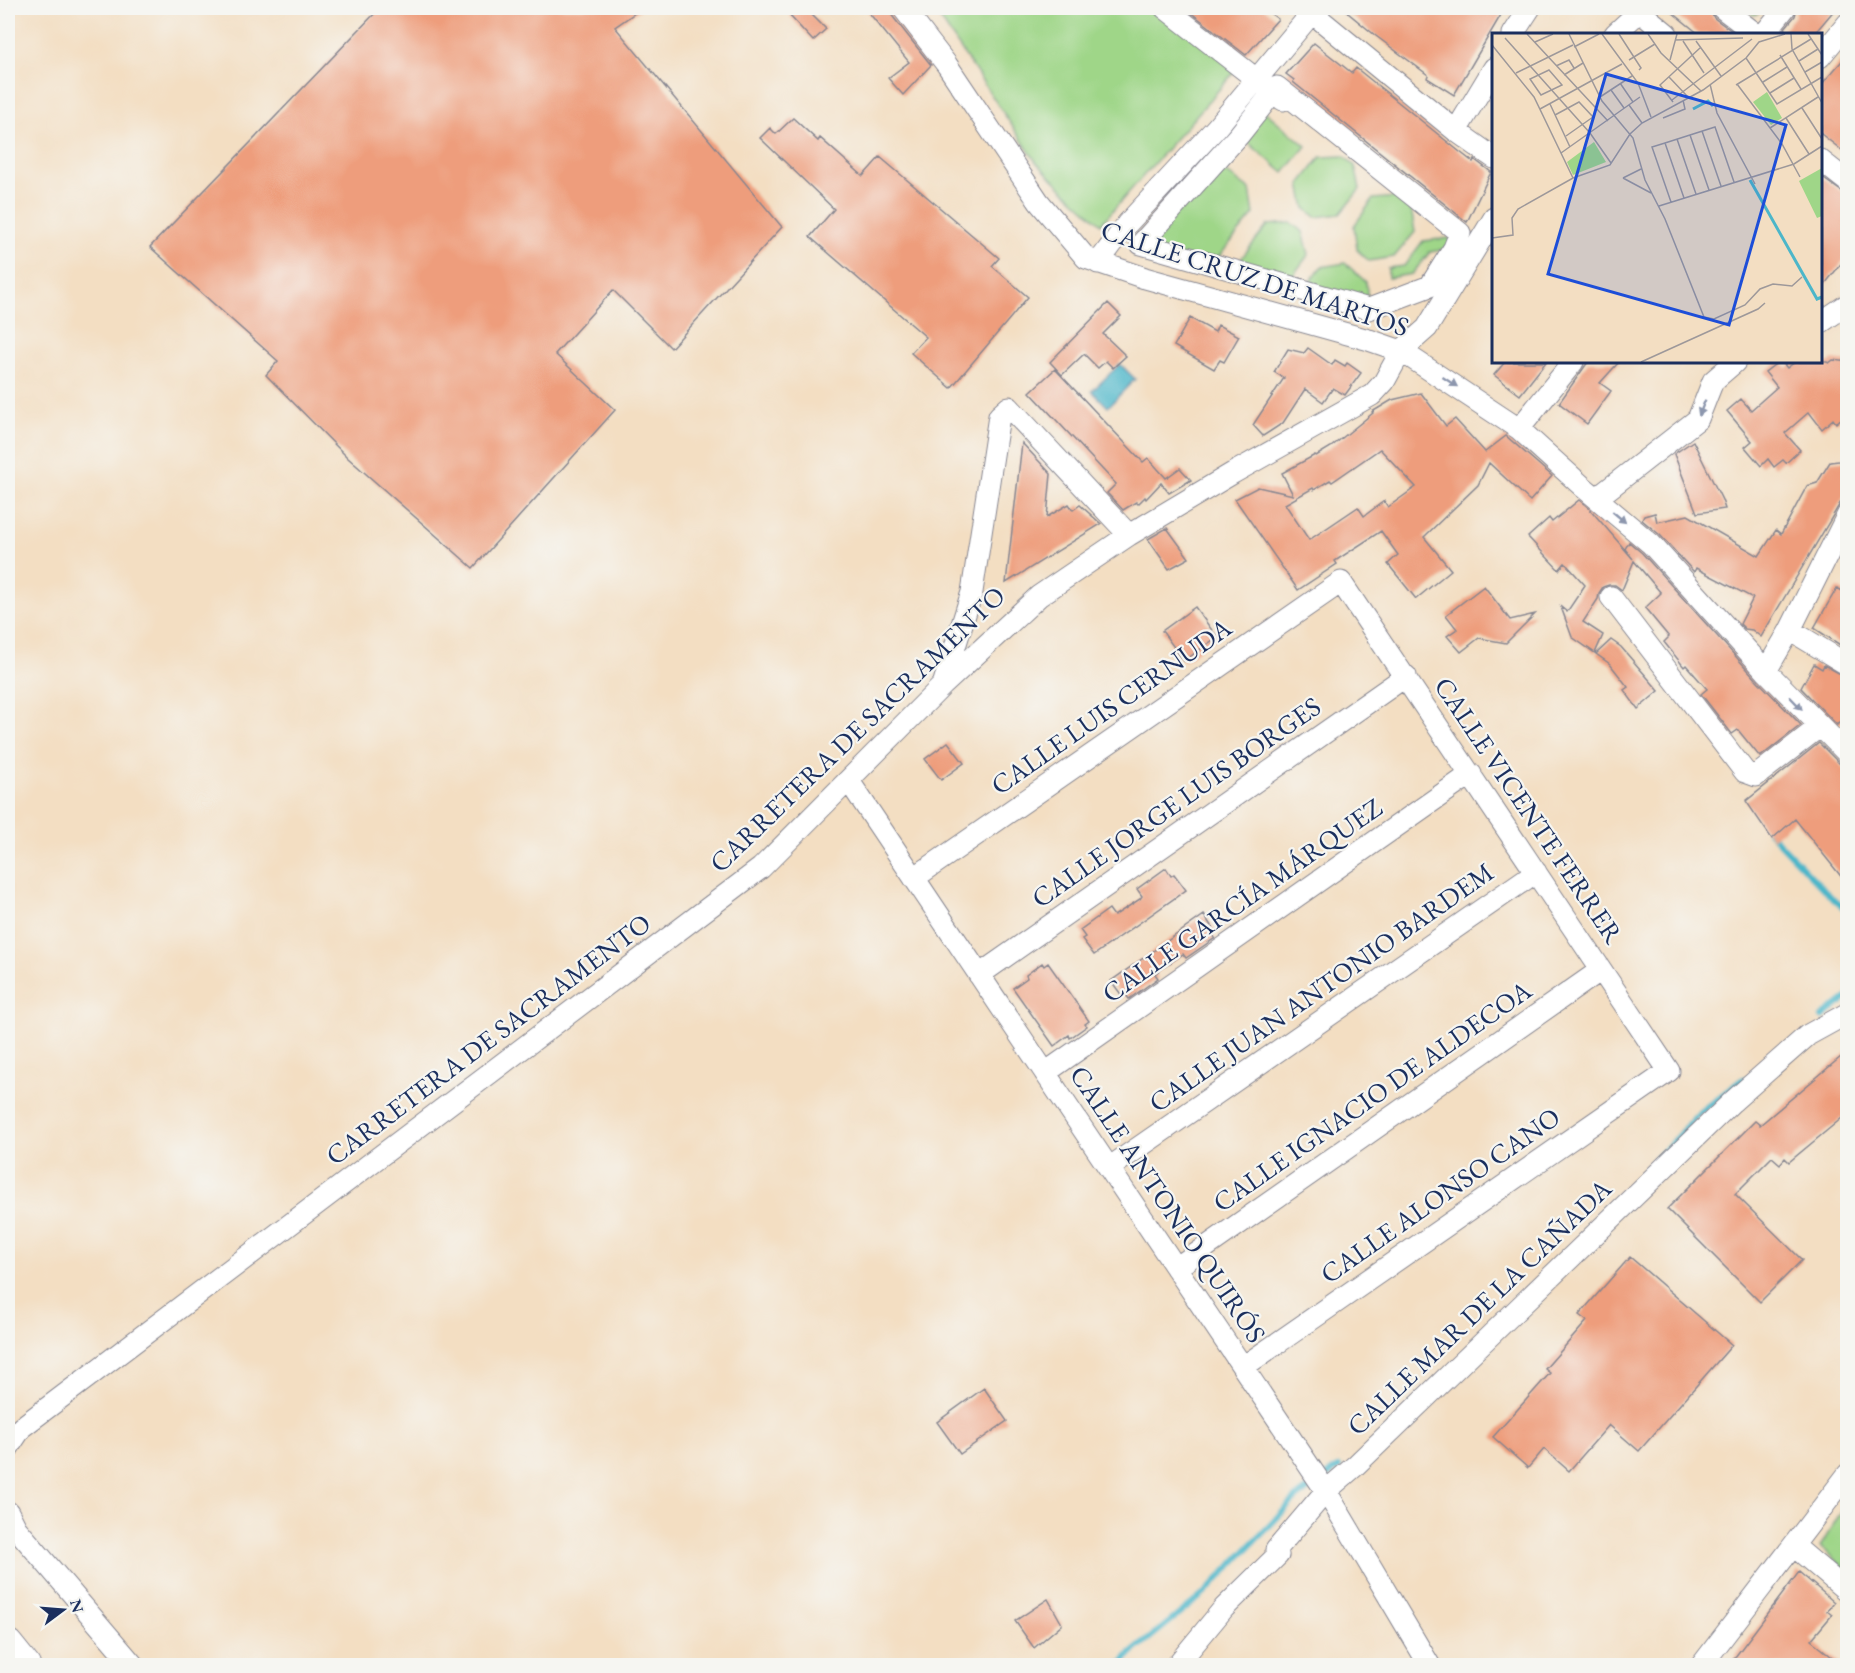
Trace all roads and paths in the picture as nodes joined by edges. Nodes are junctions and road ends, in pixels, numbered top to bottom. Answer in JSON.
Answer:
{"nodes":[{"id":1,"x":903,"y":8,"type":"edge"},
{"id":2,"x":1166,"y":8,"type":"edge"},
{"id":3,"x":1530,"y":8,"type":"edge"},
{"id":4,"x":1722,"y":8,"type":"edge"},
{"id":5,"x":1785,"y":8,"type":"edge"},
{"id":6,"x":1312,"y":9,"type":"edge"},
{"id":7,"x":1641,"y":9,"type":"edge"},
{"id":8,"x":1848,"y":23,"type":"edge"},
{"id":9,"x":1515,"y":33,"type":"edge"},
{"id":10,"x":1616,"y":33,"type":"edge"},
{"id":11,"x":1666,"y":33,"type":"edge"},
{"id":12,"x":1754,"y":33,"type":"edge"},
{"id":13,"x":1765,"y":33,"type":"edge"},
{"id":14,"x":1822,"y":56,"type":"edge"},
{"id":15,"x":1492,"y":71,"type":"edge"},
{"id":16,"x":1265,"y":86,"type":"junction"},
{"id":17,"x":1456,"y":131,"type":"junction"},
{"id":18,"x":1492,"y":157,"type":"edge"},
{"id":19,"x":1822,"y":160,"type":"edge"},
{"id":20,"x":1848,"y":182,"type":"edge"},
{"id":21,"x":1492,"y":221,"type":"edge"},
{"id":22,"x":1457,"y":238,"type":"junction"},
{"id":23,"x":1475,"y":251,"type":"junction"},
{"id":24,"x":1098,"y":263,"type":"junction"},
{"id":25,"x":1848,"y":304,"type":"edge"},
{"id":26,"x":1822,"y":322,"type":"edge"},
{"id":27,"x":1401,"y":351,"type":"junction"},
{"id":28,"x":1572,"y":363,"type":"edge"},
{"id":29,"x":1734,"y":363,"type":"edge"},
{"id":30,"x":1519,"y":429,"type":"junction"},
{"id":31,"x":1597,"y":498,"type":"junction"},
{"id":32,"x":1848,"y":514,"type":"edge"},
{"id":33,"x":1129,"y":535,"type":"junction"},
{"id":34,"x":1341,"y":582,"type":"joint"},
{"id":35,"x":1611,"y":597,"type":"dead end"},
{"id":36,"x":1790,"y":630,"type":"junction"},
{"id":37,"x":1848,"y":665,"type":"edge"},
{"id":38,"x":1766,"y":671,"type":"junction"},
{"id":39,"x":1406,"y":676,"type":"junction"},
{"id":40,"x":943,"y":685,"type":"junction"},
{"id":41,"x":1819,"y":727,"type":"junction"},
{"id":42,"x":1848,"y":754,"type":"edge"},
{"id":43,"x":1471,"y":774,"type":"junction"},
{"id":44,"x":849,"y":781,"type":"junction"},
{"id":45,"x":1536,"y":872,"type":"junction"},
{"id":46,"x":914,"y":878,"type":"junction"},
{"id":47,"x":1601,"y":970,"type":"junction"},
{"id":48,"x":979,"y":975,"type":"junction"},
{"id":49,"x":1848,"y":1013,"type":"edge"},
{"id":50,"x":1669,"y":1071,"type":"joint"},
{"id":51,"x":1046,"y":1073,"type":"junction"},
{"id":52,"x":1109,"y":1168,"type":"junction"},
{"id":53,"x":1176,"y":1268,"type":"junction"},
{"id":54,"x":1243,"y":1367,"type":"junction"},
{"id":55,"x":8,"y":1448,"type":"edge"},
{"id":56,"x":1848,"y":1474,"type":"edge"},
{"id":57,"x":1322,"y":1485,"type":"junction"},
{"id":58,"x":8,"y":1512,"type":"edge"},
{"id":59,"x":1794,"y":1546,"type":"junction"},
{"id":60,"x":1848,"y":1592,"type":"edge"},
{"id":61,"x":8,"y":1645,"type":"edge"},
{"id":62,"x":25,"y":1665,"type":"edge"},
{"id":63,"x":134,"y":1665,"type":"edge"},
{"id":64,"x":1176,"y":1665,"type":"edge"},
{"id":65,"x":1430,"y":1665,"type":"edge"},
{"id":66,"x":1701,"y":1665,"type":"edge"}],
"edges":[{"from":1,"to":24,"type":"street","name":"CALLE CRUZ DE MARTOS"},
{"from":2,"to":16,"type":"street"},
{"from":3,"to":9,"type":"street"},
{"from":4,"to":12,"type":"street"},
{"from":5,"to":13,"type":"street"},
{"from":6,"to":16,"type":"street"},
{"from":6,"to":17,"type":"street"},
{"from":7,"to":10,"type":"street"},
{"from":7,"to":11,"type":"street"},
{"from":8,"to":14,"type":"street"},
{"from":15,"to":17,"type":"street"},
{"from":16,"to":22,"type":"street"},
{"from":16,"to":22,"type":"street"},
{"from":16,"to":24,"type":"street"},
{"from":17,"to":18,"type":"street"},
{"from":19,"to":20,"type":"street"},
{"from":21,"to":23,"type":"street","name":"CARRETERA DE SACRAMENTO"},
{"from":22,"to":23,"type":"street"},
{"from":23,"to":27,"type":"street","name":"CARRETERA DE SACRAMENTO"},
{"from":24,"to":27,"type":"street","name":"CALLE CRUZ DE MARTOS"},
{"from":25,"to":26,"type":"street"},
{"from":27,"to":30,"type":"street","name":"CALLE CRUZ DE MARTOS","one_way":true},
{"from":27,"to":33,"type":"street","name":"CARRETERA DE SACRAMENTO"},
{"from":28,"to":30,"type":"street"},
{"from":29,"to":31,"type":"street","one_way":true},
{"from":30,"to":31,"type":"street","name":"CALLE CRUZ DE MARTOS"},
{"from":31,"to":38,"type":"street","name":"CALLE CRUZ DE MARTOS","one_way":true},
{"from":32,"to":36,"type":"street"},
{"from":33,"to":40,"type":"street","name":"CARRETERA DE SACRAMENTO"},
{"from":33,"to":40,"type":"street"},
{"from":34,"to":39,"type":"street","name":"CALLE VICENTE FERRER"},
{"from":34,"to":46,"type":"street","name":"CALLE LUIS CERNUDA"},
{"from":35,"to":41,"type":"street"},
{"from":36,"to":37,"type":"street"},
{"from":36,"to":38,"type":"street"},
{"from":38,"to":41,"type":"street","name":"CALLE CRUZ DE MARTOS","one_way":true},
{"from":39,"to":43,"type":"street","name":"CALLE VICENTE FERRER"},
{"from":39,"to":48,"type":"street","name":"CALLE JORGE LUIS BORGES"},
{"from":40,"to":44,"type":"street","name":"CARRETERA DE SACRAMENTO"},
{"from":41,"to":42,"type":"street","name":"CALLE CRUZ DE MARTOS"},
{"from":43,"to":45,"type":"street","name":"CALLE VICENTE FERRER"},
{"from":43,"to":51,"type":"street","name":"CALLE GARCÍA MÁRQUEZ"},
{"from":44,"to":46,"type":"street","name":"CALLE ANTONIO QUIRÓS"},
{"from":44,"to":55,"type":"street","name":"CARRETERA DE SACRAMENTO"},
{"from":45,"to":47,"type":"street","name":"CALLE VICENTE FERRER"},
{"from":45,"to":52,"type":"street","name":"CALLE JUAN ANTONIO BARDEM"},
{"from":46,"to":48,"type":"street","name":"CALLE ANTONIO QUIRÓS"},
{"from":47,"to":50,"type":"street","name":"CALLE VICENTE FERRER"},
{"from":47,"to":53,"type":"street","name":"CALLE IGNACIO DE ALDECOA"},
{"from":48,"to":51,"type":"street","name":"CALLE ANTONIO QUIRÓS"},
{"from":49,"to":57,"type":"street","name":"CALLE MAR DE LA CAÑADA"},
{"from":50,"to":54,"type":"street","name":"CALLE ALONSO CANO"},
{"from":51,"to":52,"type":"street","name":"CALLE ANTONIO QUIRÓS"},
{"from":52,"to":53,"type":"street","name":"CALLE ANTONIO QUIRÓS"},
{"from":53,"to":54,"type":"street","name":"CALLE ANTONIO QUIRÓS"},
{"from":54,"to":57,"type":"street","name":"CALLE ANTONIO QUIRÓS"},
{"from":56,"to":59,"type":"street"},
{"from":57,"to":64,"type":"street","name":"CALLE MAR DE LA CAÑADA"},
{"from":57,"to":65,"type":"street","name":"CALLE ANTONIO QUIRÓS"},
{"from":58,"to":63,"type":"street"},
{"from":59,"to":60,"type":"street"},
{"from":59,"to":66,"type":"street"},
{"from":61,"to":62,"type":"street"}]}
